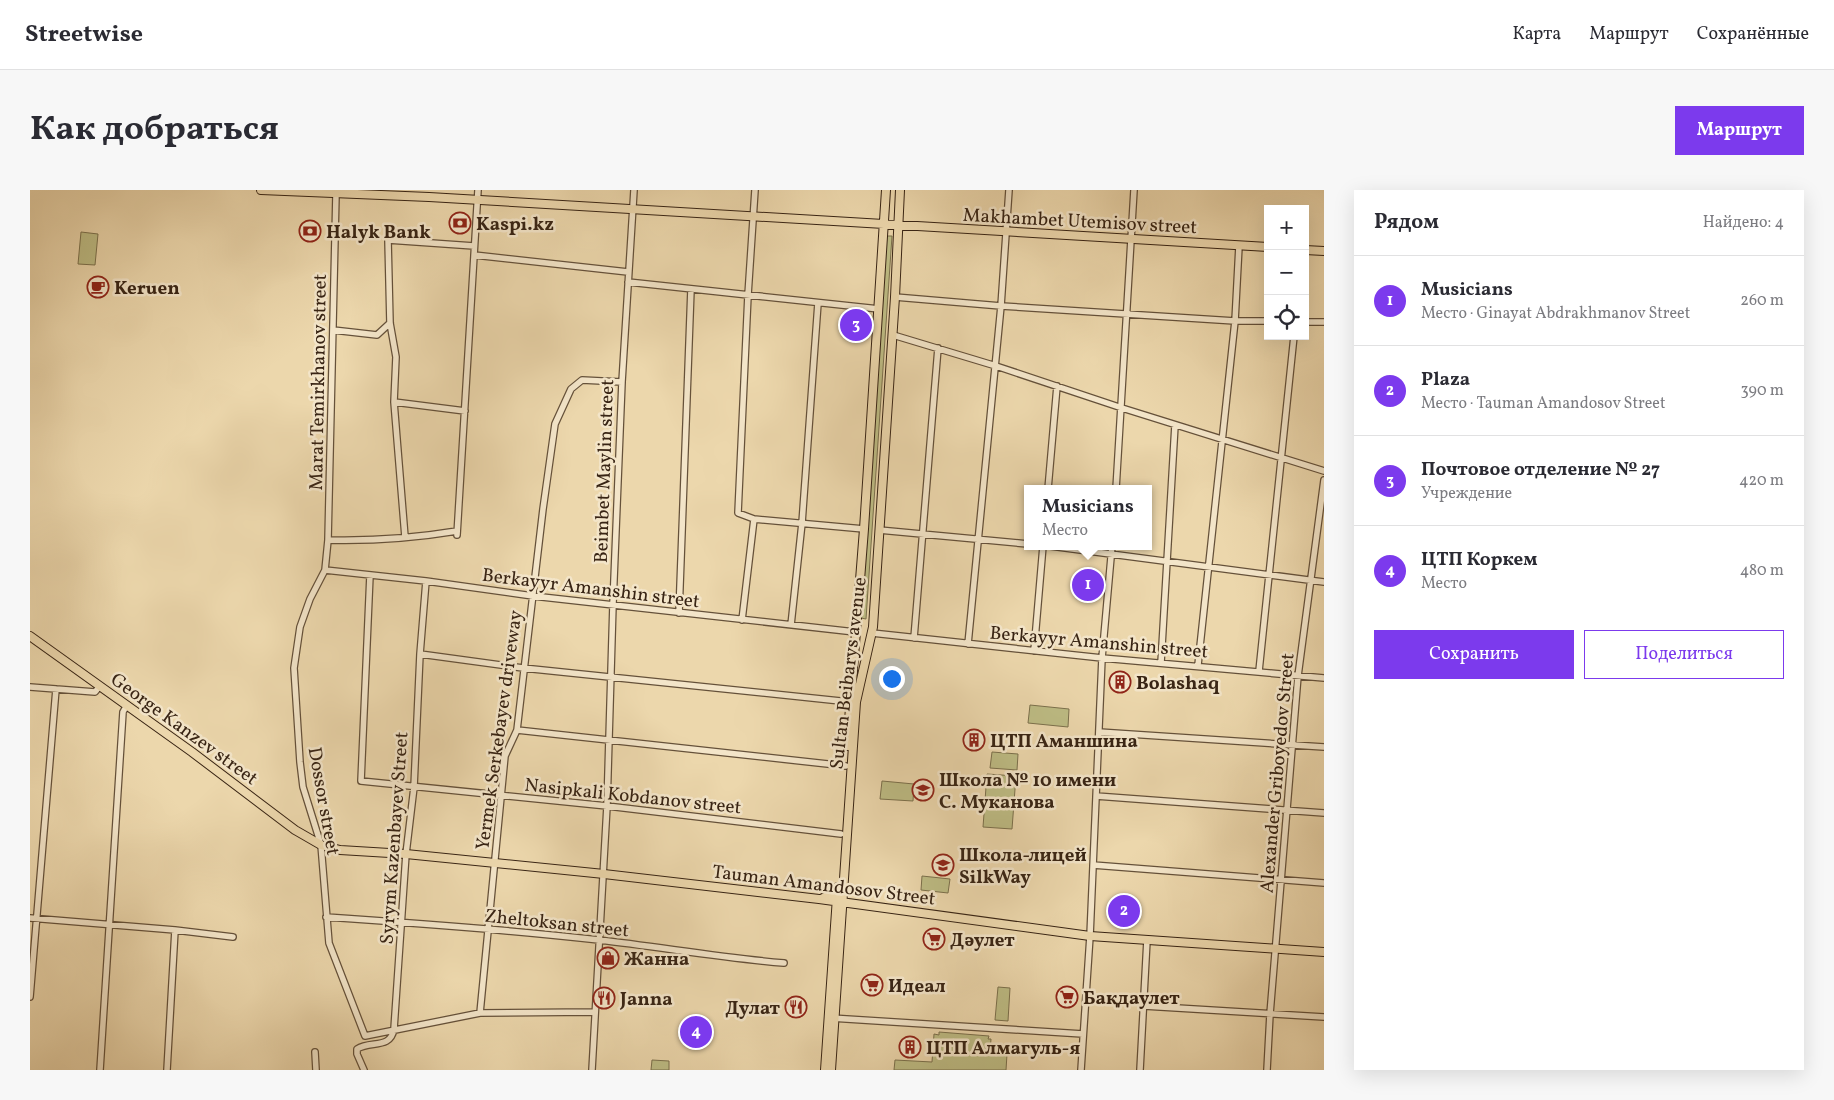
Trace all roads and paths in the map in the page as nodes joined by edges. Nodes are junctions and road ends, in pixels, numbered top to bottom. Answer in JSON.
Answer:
{"nodes":[{"id":1,"x":261,"y":190,"type":"edge"},
{"id":2,"x":478,"y":190,"type":"edge"},
{"id":3,"x":634,"y":190,"type":"edge"},
{"id":4,"x":755,"y":190,"type":"edge"},
{"id":5,"x":886,"y":190,"type":"edge"},
{"id":6,"x":900,"y":190,"type":"edge"},
{"id":7,"x":1009,"y":190,"type":"edge"},
{"id":8,"x":1134,"y":190,"type":"edge"},
{"id":9,"x":318,"y":191,"type":"edge"},
{"id":10,"x":336,"y":194,"type":"junction"},
{"id":11,"x":429,"y":194,"type":"edge"},
{"id":12,"x":477,"y":201,"type":"junction"},
{"id":13,"x":632,"y":210,"type":"junction"},
{"id":14,"x":753,"y":217,"type":"junction"},
{"id":15,"x":884,"y":225,"type":"junction"},
{"id":16,"x":900,"y":226,"type":"junction"},
{"id":17,"x":1006,"y":232,"type":"junction"},
{"id":18,"x":1131,"y":238,"type":"junction"},
{"id":19,"x":474,"y":246,"type":"junction"},
{"id":20,"x":1239,"y":246,"type":"junction"},
{"id":21,"x":1264,"y":248,"type":"edge"},
{"id":22,"x":1309,"y":250,"type":"edge"},
{"id":23,"x":1324,"y":251,"type":"edge"},
{"id":24,"x":474,"y":255,"type":"junction"},
{"id":25,"x":628,"y":272,"type":"junction"},
{"id":26,"x":628,"y":282,"type":"junction"},
{"id":27,"x":691,"y":289,"type":"junction"},
{"id":28,"x":748,"y":295,"type":"junction"},
{"id":29,"x":895,"y":297,"type":"junction"},
{"id":30,"x":818,"y":303,"type":"junction"},
{"id":31,"x":1001,"y":306,"type":"junction"},
{"id":32,"x":879,"y":309,"type":"junction"},
{"id":33,"x":1127,"y":314,"type":"junction"},
{"id":34,"x":1235,"y":321,"type":"junction"},
{"id":35,"x":1264,"y":321,"type":"edge"},
{"id":36,"x":1309,"y":322,"type":"edge"},
{"id":37,"x":1324,"y":322,"type":"edge"},
{"id":38,"x":390,"y":323,"type":"junction"},
{"id":39,"x":333,"y":330,"type":"junction"},
{"id":40,"x":892,"y":335,"type":"junction"},
{"id":41,"x":1294,"y":340,"type":"edge"},
{"id":42,"x":938,"y":348,"type":"junction"},
{"id":43,"x":996,"y":366,"type":"junction"},
{"id":44,"x":622,"y":382,"type":"junction"},
{"id":45,"x":1057,"y":386,"type":"junction"},
{"id":46,"x":394,"y":402,"type":"junction"},
{"id":47,"x":1122,"y":408,"type":"junction"},
{"id":48,"x":465,"y":411,"type":"junction"},
{"id":49,"x":1175,"y":425,"type":"junction"},
{"id":50,"x":1223,"y":440,"type":"junction"},
{"id":51,"x":1281,"y":459,"type":"junction"},
{"id":52,"x":1324,"y":471,"type":"edge"},
{"id":53,"x":1324,"y":480,"type":"edge"},
{"id":54,"x":1048,"y":485,"type":"edge"},
{"id":55,"x":1116,"y":485,"type":"edge"},
{"id":56,"x":754,"y":519,"type":"junction"},
{"id":57,"x":802,"y":523,"type":"junction"},
{"id":58,"x":864,"y":528,"type":"junction"},
{"id":59,"x":879,"y":530,"type":"junction"},
{"id":60,"x":922,"y":534,"type":"junction"},
{"id":61,"x":405,"y":536,"type":"junction"},
{"id":62,"x":979,"y":539,"type":"junction"},
{"id":63,"x":328,"y":540,"type":"junction"},
{"id":64,"x":1024,"y":544,"type":"edge"},
{"id":65,"x":1043,"y":550,"type":"edge"},
{"id":66,"x":1081,"y":550,"type":"edge"},
{"id":67,"x":1112,"y":550,"type":"edge"},
{"id":68,"x":1112,"y":554,"type":"junction"},
{"id":69,"x":1167,"y":562,"type":"junction"},
{"id":70,"x":1208,"y":567,"type":"junction"},
{"id":71,"x":325,"y":570,"type":"junction"},
{"id":72,"x":370,"y":575,"type":"junction"},
{"id":73,"x":1269,"y":575,"type":"junction"},
{"id":74,"x":1310,"y":580,"type":"junction"},
{"id":75,"x":426,"y":581,"type":"junction"},
{"id":76,"x":1324,"y":582,"type":"edge"},
{"id":77,"x":533,"y":596,"type":"junction"},
{"id":78,"x":613,"y":604,"type":"junction"},
{"id":79,"x":679,"y":613,"type":"junction"},
{"id":80,"x":742,"y":620,"type":"junction"},
{"id":81,"x":791,"y":625,"type":"junction"},
{"id":82,"x":855,"y":632,"type":"junction"},
{"id":83,"x":872,"y":633,"type":"junction"},
{"id":84,"x":30,"y":636,"type":"edge"},
{"id":85,"x":914,"y":638,"type":"junction"},
{"id":86,"x":968,"y":644,"type":"junction"},
{"id":87,"x":855,"y":648,"type":"junction"},
{"id":88,"x":869,"y":648,"type":"junction"},
{"id":89,"x":1034,"y":651,"type":"junction"},
{"id":90,"x":420,"y":654,"type":"junction"},
{"id":91,"x":1102,"y":658,"type":"junction"},
{"id":92,"x":1161,"y":663,"type":"junction"},
{"id":93,"x":1198,"y":665,"type":"junction"},
{"id":94,"x":524,"y":668,"type":"junction"},
{"id":95,"x":1258,"y":671,"type":"junction"},
{"id":96,"x":612,"y":676,"type":"junction"},
{"id":97,"x":1298,"y":676,"type":"junction"},
{"id":98,"x":1324,"y":678,"type":"edge"},
{"id":99,"x":100,"y":686,"type":"junction"},
{"id":100,"x":30,"y":687,"type":"edge"},
{"id":101,"x":56,"y":689,"type":"junction"},
{"id":102,"x":850,"y":702,"type":"junction"},
{"id":103,"x":128,"y":706,"type":"junction"},
{"id":104,"x":517,"y":730,"type":"junction"},
{"id":105,"x":1099,"y":732,"type":"junction"},
{"id":106,"x":609,"y":741,"type":"junction"},
{"id":107,"x":1291,"y":744,"type":"junction"},
{"id":108,"x":1324,"y":747,"type":"edge"},
{"id":109,"x":846,"y":766,"type":"junction"},
{"id":110,"x":414,"y":786,"type":"junction"},
{"id":111,"x":500,"y":795,"type":"junction"},
{"id":112,"x":1096,"y":796,"type":"junction"},
{"id":113,"x":607,"y":806,"type":"junction"},
{"id":114,"x":1287,"y":810,"type":"junction"},
{"id":115,"x":1324,"y":813,"type":"edge"},
{"id":116,"x":841,"y":834,"type":"junction"},
{"id":117,"x":321,"y":845,"type":"junction"},
{"id":118,"x":406,"y":854,"type":"junction"},
{"id":119,"x":494,"y":864,"type":"junction"},
{"id":120,"x":1093,"y":865,"type":"junction"},
{"id":121,"x":604,"y":874,"type":"junction"},
{"id":122,"x":1282,"y":880,"type":"junction"},
{"id":123,"x":1324,"y":883,"type":"edge"},
{"id":124,"x":840,"y":888,"type":"junction"},
{"id":125,"x":819,"y":899,"type":"junction"},
{"id":126,"x":839,"y":902,"type":"junction"},
{"id":127,"x":864,"y":905,"type":"junction"},
{"id":128,"x":326,"y":917,"type":"junction"},
{"id":129,"x":838,"y":917,"type":"junction"},
{"id":130,"x":30,"y":918,"type":"edge"},
{"id":131,"x":38,"y":919,"type":"junction"},
{"id":132,"x":403,"y":922,"type":"junction"},
{"id":133,"x":109,"y":925,"type":"junction"},
{"id":134,"x":175,"y":930,"type":"junction"},
{"id":135,"x":488,"y":930,"type":"junction"},
{"id":136,"x":1090,"y":936,"type":"junction"},
{"id":137,"x":233,"y":937,"type":"dead end"},
{"id":138,"x":599,"y":940,"type":"junction"},
{"id":139,"x":1147,"y":940,"type":"junction"},
{"id":140,"x":1276,"y":949,"type":"junction"},
{"id":141,"x":1324,"y":952,"type":"edge"},
{"id":142,"x":784,"y":963,"type":"dead end"},
{"id":143,"x":30,"y":997,"type":"edge"},
{"id":144,"x":1144,"y":1006,"type":"junction"},
{"id":145,"x":480,"y":1012,"type":"junction"},
{"id":146,"x":594,"y":1012,"type":"junction"},
{"id":147,"x":1270,"y":1014,"type":"junction"},
{"id":148,"x":1324,"y":1017,"type":"edge"},
{"id":149,"x":832,"y":1018,"type":"junction"},
{"id":150,"x":394,"y":1029,"type":"junction"},
{"id":151,"x":1083,"y":1034,"type":"junction"},
{"id":152,"x":315,"y":1052,"type":"dead end"},
{"id":153,"x":100,"y":1070,"type":"edge"},
{"id":154,"x":167,"y":1070,"type":"edge"},
{"id":155,"x":316,"y":1070,"type":"edge"},
{"id":156,"x":364,"y":1070,"type":"edge"},
{"id":157,"x":592,"y":1070,"type":"edge"},
{"id":158,"x":826,"y":1070,"type":"edge"},
{"id":159,"x":831,"y":1070,"type":"edge"},
{"id":160,"x":1081,"y":1070,"type":"edge"},
{"id":161,"x":1140,"y":1070,"type":"edge"},
{"id":162,"x":1267,"y":1070,"type":"edge"}],
"edges":[{"from":1,"to":9,"type":"main road","name":"Makhambet Utemisov street"},
{"from":2,"to":12,"type":"street"},
{"from":3,"to":13,"type":"street","name":"Beimbet Maylin street"},
{"from":4,"to":14,"type":"street"},
{"from":5,"to":15,"type":"main road","name":"Sultan Beibarys avenue"},
{"from":6,"to":16,"type":"main road","name":"Sultan Beibarys avenue"},
{"from":7,"to":17,"type":"street"},
{"from":8,"to":18,"type":"street"},
{"from":9,"to":10,"type":"main road","name":"Makhambet Utemisov street"},
{"from":10,"to":11,"type":"main road","name":"Makhambet Utemisov street"},
{"from":10,"to":39,"type":"street","name":"Marat Temirkhanov street"},
{"from":11,"to":12,"type":"main road","name":"Makhambet Utemisov street"},
{"from":12,"to":13,"type":"main road","name":"Makhambet Utemisov street"},
{"from":12,"to":19,"type":"street"},
{"from":13,"to":14,"type":"main road","name":"Makhambet Utemisov street"},
{"from":13,"to":25,"type":"street","name":"Beimbet Maylin street"},
{"from":14,"to":15,"type":"main road","name":"Makhambet Utemisov street"},
{"from":14,"to":28,"type":"street"},
{"from":15,"to":16,"type":"main road","name":"Makhambet Utemisov street"},
{"from":15,"to":32,"type":"main road","name":"Sultan Beibarys avenue"},
{"from":16,"to":17,"type":"main road","name":"Makhambet Utemisov street"},
{"from":16,"to":29,"type":"main road","name":"Sultan Beibarys avenue"},
{"from":17,"to":18,"type":"main road","name":"Makhambet Utemisov street"},
{"from":17,"to":31,"type":"street"},
{"from":18,"to":20,"type":"main road","name":"Makhambet Utemisov street"},
{"from":18,"to":33,"type":"street"},
{"from":19,"to":24,"type":"street"},
{"from":19,"to":38,"type":"street"},
{"from":20,"to":21,"type":"main road","name":"Makhambet Utemisov street"},
{"from":20,"to":34,"type":"street"},
{"from":22,"to":23,"type":"main road"},
{"from":24,"to":25,"type":"street"},
{"from":24,"to":48,"type":"street"},
{"from":25,"to":26,"type":"street","name":"Beimbet Maylin street"},
{"from":26,"to":27,"type":"street"},
{"from":26,"to":44,"type":"street","name":"Beimbet Maylin street"},
{"from":27,"to":28,"type":"street"},
{"from":27,"to":79,"type":"street"},
{"from":28,"to":30,"type":"street"},
{"from":28,"to":56,"type":"street"},
{"from":29,"to":31,"type":"street"},
{"from":29,"to":40,"type":"main road","name":"Sultan Beibarys avenue"},
{"from":30,"to":32,"type":"street"},
{"from":30,"to":57,"type":"street"},
{"from":31,"to":33,"type":"street"},
{"from":31,"to":43,"type":"street"},
{"from":32,"to":58,"type":"main road","name":"Sultan Beibarys avenue"},
{"from":33,"to":34,"type":"street"},
{"from":33,"to":47,"type":"street"},
{"from":34,"to":35,"type":"street"},
{"from":34,"to":50,"type":"street"},
{"from":36,"to":37,"type":"street"},
{"from":38,"to":39,"type":"street"},
{"from":38,"to":46,"type":"street"},
{"from":39,"to":63,"type":"street","name":"Marat Temirkhanov street"},
{"from":40,"to":42,"type":"street"},
{"from":40,"to":59,"type":"main road","name":"Sultan Beibarys avenue"},
{"from":41,"to":51,"type":"street"},
{"from":42,"to":43,"type":"street"},
{"from":42,"to":60,"type":"street"},
{"from":43,"to":45,"type":"street"},
{"from":43,"to":62,"type":"street"},
{"from":44,"to":77,"type":"street","name":"Yermek Serkebayev driveway"},
{"from":44,"to":78,"type":"street","name":"Beimbet Maylin street"},
{"from":45,"to":47,"type":"street"},
{"from":45,"to":54,"type":"street"},
{"from":46,"to":48,"type":"street"},
{"from":46,"to":61,"type":"street"},
{"from":47,"to":49,"type":"street"},
{"from":47,"to":55,"type":"street"},
{"from":48,"to":61,"type":"street"},
{"from":49,"to":50,"type":"street"},
{"from":49,"to":69,"type":"street"},
{"from":50,"to":51,"type":"street"},
{"from":50,"to":70,"type":"street"},
{"from":51,"to":52,"type":"street"},
{"from":51,"to":73,"type":"street"},
{"from":53,"to":74,"type":"street","name":"Alexander Griboyedov Street"},
{"from":56,"to":57,"type":"street"},
{"from":56,"to":80,"type":"street"},
{"from":57,"to":58,"type":"street"},
{"from":57,"to":81,"type":"street"},
{"from":58,"to":82,"type":"main road","name":"Sultan Beibarys avenue"},
{"from":59,"to":60,"type":"street"},
{"from":59,"to":83,"type":"main road","name":"Sultan Beibarys avenue"},
{"from":60,"to":62,"type":"street"},
{"from":60,"to":85,"type":"street"},
{"from":61,"to":63,"type":"street"},
{"from":62,"to":64,"type":"street"},
{"from":62,"to":86,"type":"street"},
{"from":63,"to":71,"type":"street","name":"Marat Temirkhanov street"},
{"from":65,"to":89,"type":"street"},
{"from":66,"to":68,"type":"street"},
{"from":67,"to":68,"type":"street"},
{"from":68,"to":69,"type":"street"},
{"from":68,"to":91,"type":"street"},
{"from":69,"to":70,"type":"street"},
{"from":69,"to":92,"type":"street"},
{"from":70,"to":73,"type":"street"},
{"from":70,"to":93,"type":"street"},
{"from":71,"to":72,"type":"street","name":"Berkayyr Amanshin street"},
{"from":71,"to":117,"type":"street","name":"Dossor street"},
{"from":72,"to":75,"type":"street","name":"Berkayyr Amanshin street"},
{"from":72,"to":110,"type":"street","name":"Nasipkali Kobdanov street"},
{"from":73,"to":74,"type":"street"},
{"from":73,"to":95,"type":"street"},
{"from":74,"to":76,"type":"street"},
{"from":74,"to":97,"type":"street","name":"Alexander Griboyedov Street"},
{"from":75,"to":77,"type":"street","name":"Berkayyr Amanshin street"},
{"from":75,"to":90,"type":"street","name":"Syrym Kazenbayev Street"},
{"from":77,"to":78,"type":"street","name":"Berkayyr Amanshin street"},
{"from":77,"to":94,"type":"street","name":"Yermek Serkebayev driveway"},
{"from":78,"to":79,"type":"street","name":"Berkayyr Amanshin street"},
{"from":78,"to":96,"type":"street","name":"Beimbet Maylin street"},
{"from":79,"to":80,"type":"street","name":"Berkayyr Amanshin street"},
{"from":80,"to":81,"type":"street","name":"Berkayyr Amanshin street"},
{"from":81,"to":82,"type":"street","name":"Berkayyr Amanshin street"},
{"from":82,"to":87,"type":"main road","name":"Sultan Beibarys avenue"},
{"from":83,"to":85,"type":"street","name":"Berkayyr Amanshin street"},
{"from":83,"to":88,"type":"main road","name":"Sultan Beibarys avenue"},
{"from":84,"to":99,"type":"main road","name":"George Kanzev street"},
{"from":85,"to":86,"type":"street","name":"Berkayyr Amanshin street"},
{"from":86,"to":89,"type":"street","name":"Berkayyr Amanshin street"},
{"from":87,"to":88,"type":"main road"},
{"from":87,"to":102,"type":"main road","name":"Sultan Beibarys avenue"},
{"from":88,"to":124,"type":"main road","name":"Sultan Beibarys avenue"},
{"from":89,"to":91,"type":"street","name":"Berkayyr Amanshin street"},
{"from":90,"to":94,"type":"street"},
{"from":90,"to":110,"type":"street","name":"Syrym Kazenbayev Street"},
{"from":91,"to":92,"type":"street","name":"Berkayyr Amanshin street"},
{"from":91,"to":105,"type":"street"},
{"from":92,"to":93,"type":"street","name":"Berkayyr Amanshin street"},
{"from":93,"to":95,"type":"street","name":"Berkayyr Amanshin street"},
{"from":94,"to":96,"type":"street"},
{"from":94,"to":104,"type":"street","name":"Yermek Serkebayev driveway"},
{"from":95,"to":97,"type":"street","name":"Berkayyr Amanshin street"},
{"from":96,"to":102,"type":"street"},
{"from":96,"to":106,"type":"street","name":"Beimbet Maylin street"},
{"from":97,"to":98,"type":"street","name":"Berkayyr Amanshin street"},
{"from":97,"to":107,"type":"street","name":"Alexander Griboyedov Street"},
{"from":99,"to":101,"type":"street"},
{"from":99,"to":103,"type":"main road","name":"George Kanzev street"},
{"from":100,"to":101,"type":"street"},
{"from":101,"to":131,"type":"street"},
{"from":102,"to":109,"type":"main road","name":"Sultan Beibarys avenue"},
{"from":103,"to":117,"type":"main road","name":"George Kanzev street"},
{"from":103,"to":133,"type":"street"},
{"from":104,"to":106,"type":"street"},
{"from":104,"to":111,"type":"street","name":"Yermek Serkebayev driveway"},
{"from":105,"to":107,"type":"street"},
{"from":105,"to":112,"type":"street"},
{"from":106,"to":109,"type":"street"},
{"from":106,"to":113,"type":"street","name":"Beimbet Maylin street"},
{"from":107,"to":108,"type":"street"},
{"from":107,"to":114,"type":"street","name":"Alexander Griboyedov Street"},
{"from":109,"to":116,"type":"main road","name":"Sultan Beibarys avenue"},
{"from":110,"to":111,"type":"street","name":"Nasipkali Kobdanov street"},
{"from":110,"to":118,"type":"street","name":"Syrym Kazenbayev Street"},
{"from":111,"to":113,"type":"street","name":"Nasipkali Kobdanov street"},
{"from":111,"to":119,"type":"street","name":"Yermek Serkebayev driveway"},
{"from":112,"to":114,"type":"street"},
{"from":112,"to":120,"type":"street"},
{"from":113,"to":116,"type":"street","name":"Nasipkali Kobdanov street"},
{"from":113,"to":121,"type":"street","name":"Beimbet Maylin street"},
{"from":114,"to":115,"type":"street"},
{"from":114,"to":122,"type":"street","name":"Alexander Griboyedov Street"},
{"from":116,"to":124,"type":"main road","name":"Sultan Beibarys avenue"},
{"from":117,"to":118,"type":"main road","name":"Tauman Amandosov Street"},
{"from":117,"to":128,"type":"street","name":"Dossor street"},
{"from":118,"to":119,"type":"main road","name":"Tauman Amandosov Street"},
{"from":118,"to":132,"type":"street","name":"Syrym Kazenbayev Street"},
{"from":119,"to":121,"type":"main road","name":"Tauman Amandosov Street"},
{"from":119,"to":135,"type":"street","name":"Yermek Serkebayev driveway"},
{"from":120,"to":122,"type":"street"},
{"from":120,"to":136,"type":"street"},
{"from":121,"to":125,"type":"main road","name":"Tauman Amandosov Street"},
{"from":121,"to":138,"type":"street","name":"Beimbet Maylin street"},
{"from":122,"to":123,"type":"street"},
{"from":122,"to":140,"type":"street","name":"Alexander Griboyedov Street"},
{"from":124,"to":125,"type":"main road"},
{"from":124,"to":126,"type":"main road","name":"Sultan Beibarys avenue"},
{"from":124,"to":127,"type":"main road"},
{"from":125,"to":126,"type":"main road","name":"Tauman Amandosov Street"},
{"from":125,"to":129,"type":"main road"},
{"from":126,"to":127,"type":"main road","name":"Tauman Amandosov Street"},
{"from":126,"to":129,"type":"main road","name":"Sultan Beibarys avenue"},
{"from":127,"to":129,"type":"main road"},
{"from":127,"to":136,"type":"main road","name":"Tauman Amandosov Street"},
{"from":128,"to":132,"type":"street","name":"Zheltoksan street"},
{"from":128,"to":150,"type":"street","name":"Dossor street"},
{"from":129,"to":149,"type":"main road","name":"Sultan Beibarys avenue"},
{"from":130,"to":131,"type":"street"},
{"from":131,"to":133,"type":"street"},
{"from":131,"to":143,"type":"street"},
{"from":132,"to":135,"type":"street","name":"Zheltoksan street"},
{"from":132,"to":150,"type":"street","name":"Syrym Kazenbayev Street"},
{"from":133,"to":134,"type":"street"},
{"from":133,"to":153,"type":"street"},
{"from":134,"to":137,"type":"street"},
{"from":134,"to":154,"type":"street"},
{"from":135,"to":138,"type":"street","name":"Zheltoksan street"},
{"from":135,"to":145,"type":"street","name":"Yermek Serkebayev driveway"},
{"from":136,"to":139,"type":"main road","name":"Tauman Amandosov Street"},
{"from":136,"to":151,"type":"street"},
{"from":138,"to":142,"type":"street","name":"Zheltoksan street"},
{"from":138,"to":146,"type":"street","name":"Beimbet Maylin street"},
{"from":139,"to":140,"type":"main road","name":"Tauman Amandosov Street"},
{"from":139,"to":144,"type":"street"},
{"from":140,"to":141,"type":"main road","name":"Tauman Amandosov Street"},
{"from":140,"to":147,"type":"street","name":"Alexander Griboyedov Street"},
{"from":144,"to":147,"type":"street"},
{"from":144,"to":161,"type":"street"},
{"from":145,"to":146,"type":"street"},
{"from":145,"to":150,"type":"street"},
{"from":146,"to":157,"type":"street","name":"Beimbet Maylin street"},
{"from":147,"to":148,"type":"street"},
{"from":147,"to":162,"type":"street","name":"Alexander Griboyedov Street"},
{"from":149,"to":151,"type":"street"},
{"from":149,"to":158,"type":"main road","name":"Sultan Beibarys avenue"},
{"from":149,"to":159,"type":"main road","name":"Sultan Beibarys avenue"},
{"from":150,"to":156,"type":"street"},
{"from":151,"to":160,"type":"street"},
{"from":152,"to":155,"type":"street"}]}
